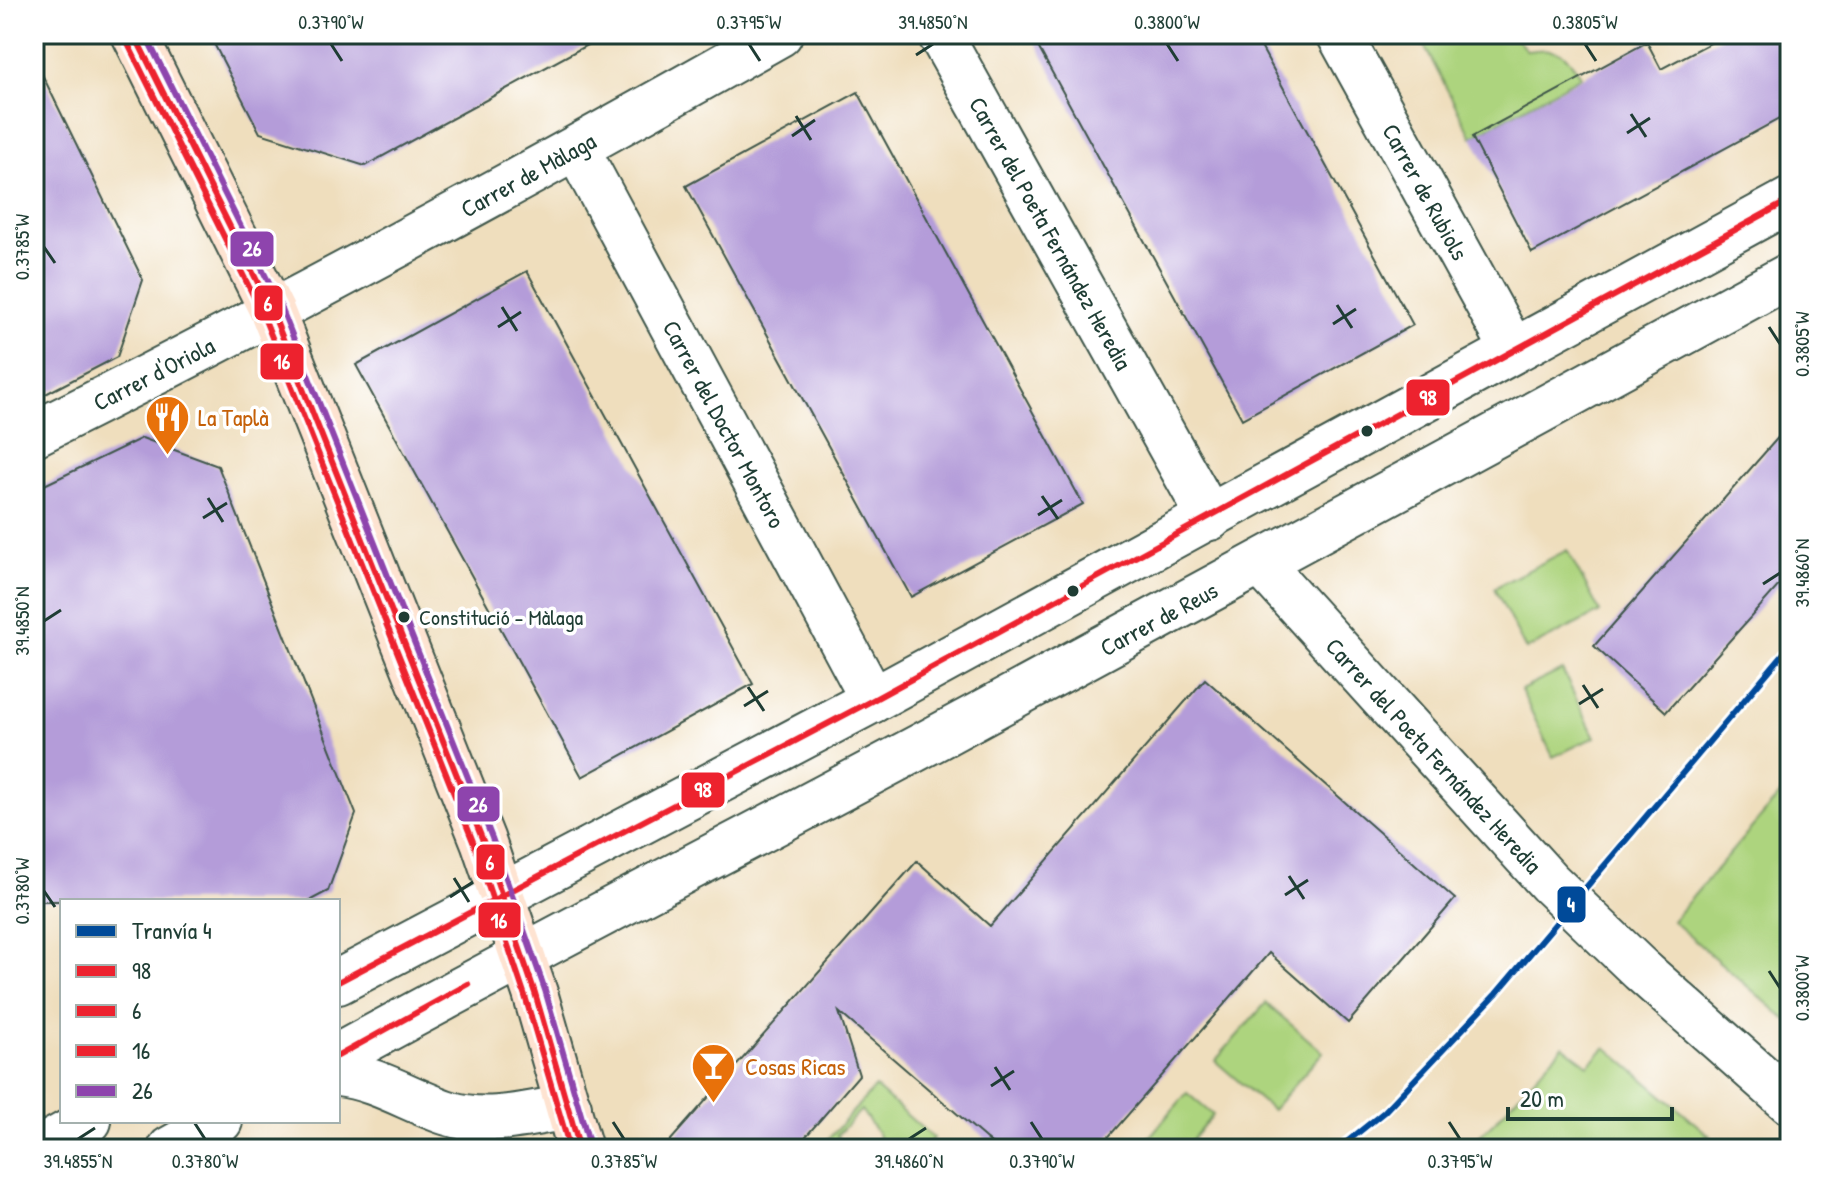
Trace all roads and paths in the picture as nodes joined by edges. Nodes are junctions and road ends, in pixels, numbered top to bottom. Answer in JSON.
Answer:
{"nodes":[{"id":1,"x":134,"y":34,"type":"edge"},
{"id":2,"x":780,"y":34,"type":"edge"},
{"id":3,"x":940,"y":34,"type":"edge"},
{"id":4,"x":1339,"y":34,"type":"edge"},
{"id":5,"x":577,"y":149,"type":"junction"},
{"id":6,"x":1790,"y":200,"type":"edge"},
{"id":7,"x":1790,"y":275,"type":"edge"},
{"id":8,"x":272,"y":311,"type":"junction"},
{"id":9,"x":1513,"y":350,"type":"junction"},
{"id":10,"x":34,"y":434,"type":"edge"},
{"id":11,"x":1210,"y":518,"type":"junction"},
{"id":12,"x":1261,"y":564,"type":"junction"},
{"id":13,"x":873,"y":700,"type":"junction"},
{"id":14,"x":500,"y":895,"type":"junction"},
{"id":15,"x":524,"y":957,"type":"junction"},
{"id":16,"x":340,"y":981,"type":"edge"},
{"id":17,"x":340,"y":1055,"type":"edge"},
{"id":18,"x":340,"y":1074,"type":"edge"},
{"id":19,"x":1790,"y":1102,"type":"edge"},
{"id":20,"x":569,"y":1107,"type":"junction"},
{"id":21,"x":85,"y":1123,"type":"edge"},
{"id":22,"x":216,"y":1123,"type":"edge"},
{"id":23,"x":39,"y":1149,"type":"edge"},
{"id":24,"x":170,"y":1149,"type":"edge"},
{"id":25,"x":580,"y":1149,"type":"edge"}],
"edges":[{"from":1,"to":8,"type":"main road"},
{"from":2,"to":5,"type":"street","name":"Carrer de Màlaga"},
{"from":3,"to":11,"type":"street","name":"Carrer del Poeta Fernández Heredia"},
{"from":4,"to":9,"type":"street","name":"Carrer de Rubiols"},
{"from":5,"to":8,"type":"street","name":"Carrer de Màlaga"},
{"from":5,"to":13,"type":"street","name":"Carrer del Doctor Montoro"},
{"from":6,"to":9,"type":"street"},
{"from":7,"to":12,"type":"street","name":"Carrer de Reus"},
{"from":8,"to":10,"type":"street","name":"Carrer d'Oriola"},
{"from":8,"to":14,"type":"main road"},
{"from":9,"to":11,"type":"street"},
{"from":11,"to":13,"type":"street"},
{"from":12,"to":15,"type":"street","name":"Carrer de Reus"},
{"from":12,"to":19,"type":"street","name":"Carrer del Poeta Fernández Heredia"},
{"from":13,"to":14,"type":"street"},
{"from":14,"to":15,"type":"main road"},
{"from":14,"to":16,"type":"street"},
{"from":15,"to":17,"type":"street","name":"Carrer de Reus"},
{"from":15,"to":20,"type":"main road"},
{"from":18,"to":20,"type":"street"},
{"from":20,"to":25,"type":"main road"},
{"from":21,"to":23,"type":"street"},
{"from":22,"to":24,"type":"street"}]}
